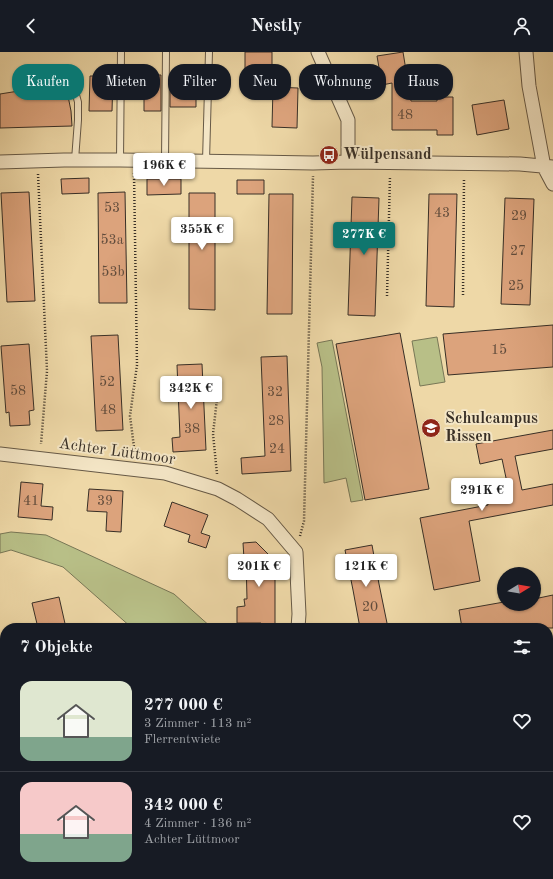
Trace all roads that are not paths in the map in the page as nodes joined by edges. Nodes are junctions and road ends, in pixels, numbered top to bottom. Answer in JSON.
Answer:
{"nodes":[{"id":1,"x":121,"y":52,"type":"edge"},
{"id":2,"x":166,"y":52,"type":"edge"},
{"id":3,"x":209,"y":52,"type":"edge"},
{"id":4,"x":318,"y":52,"type":"edge"},
{"id":5,"x":526,"y":52,"type":"edge"},
{"id":6,"x":77,"y":100,"type":"edge"},
{"id":7,"x":75,"y":160,"type":"junction"},
{"id":8,"x":120,"y":160,"type":"junction"},
{"id":9,"x":165,"y":161,"type":"junction"},
{"id":10,"x":206,"y":161,"type":"junction"},
{"id":11,"x":0,"y":162,"type":"edge"},
{"id":12,"x":348,"y":162,"type":"junction"},
{"id":13,"x":549,"y":167,"type":"edge"},
{"id":14,"x":553,"y":184,"type":"edge"},
{"id":15,"x":0,"y":454,"type":"edge"},
{"id":16,"x":298,"y":623,"type":"edge"}],
"edges":[{"from":1,"to":8,"type":"lane"},
{"from":2,"to":9,"type":"lane"},
{"from":3,"to":10,"type":"lane"},
{"from":4,"to":12,"type":"street"},
{"from":5,"to":13,"type":"street"},
{"from":6,"to":7,"type":"lane"},
{"from":7,"to":8,"type":"street"},
{"from":7,"to":11,"type":"street"},
{"from":8,"to":9,"type":"street"},
{"from":9,"to":10,"type":"street"},
{"from":10,"to":12,"type":"street"},
{"from":12,"to":13,"type":"street"},
{"from":13,"to":14,"type":"street"},
{"from":15,"to":16,"type":"street","name":"Achter Lüttmoor"}]}
